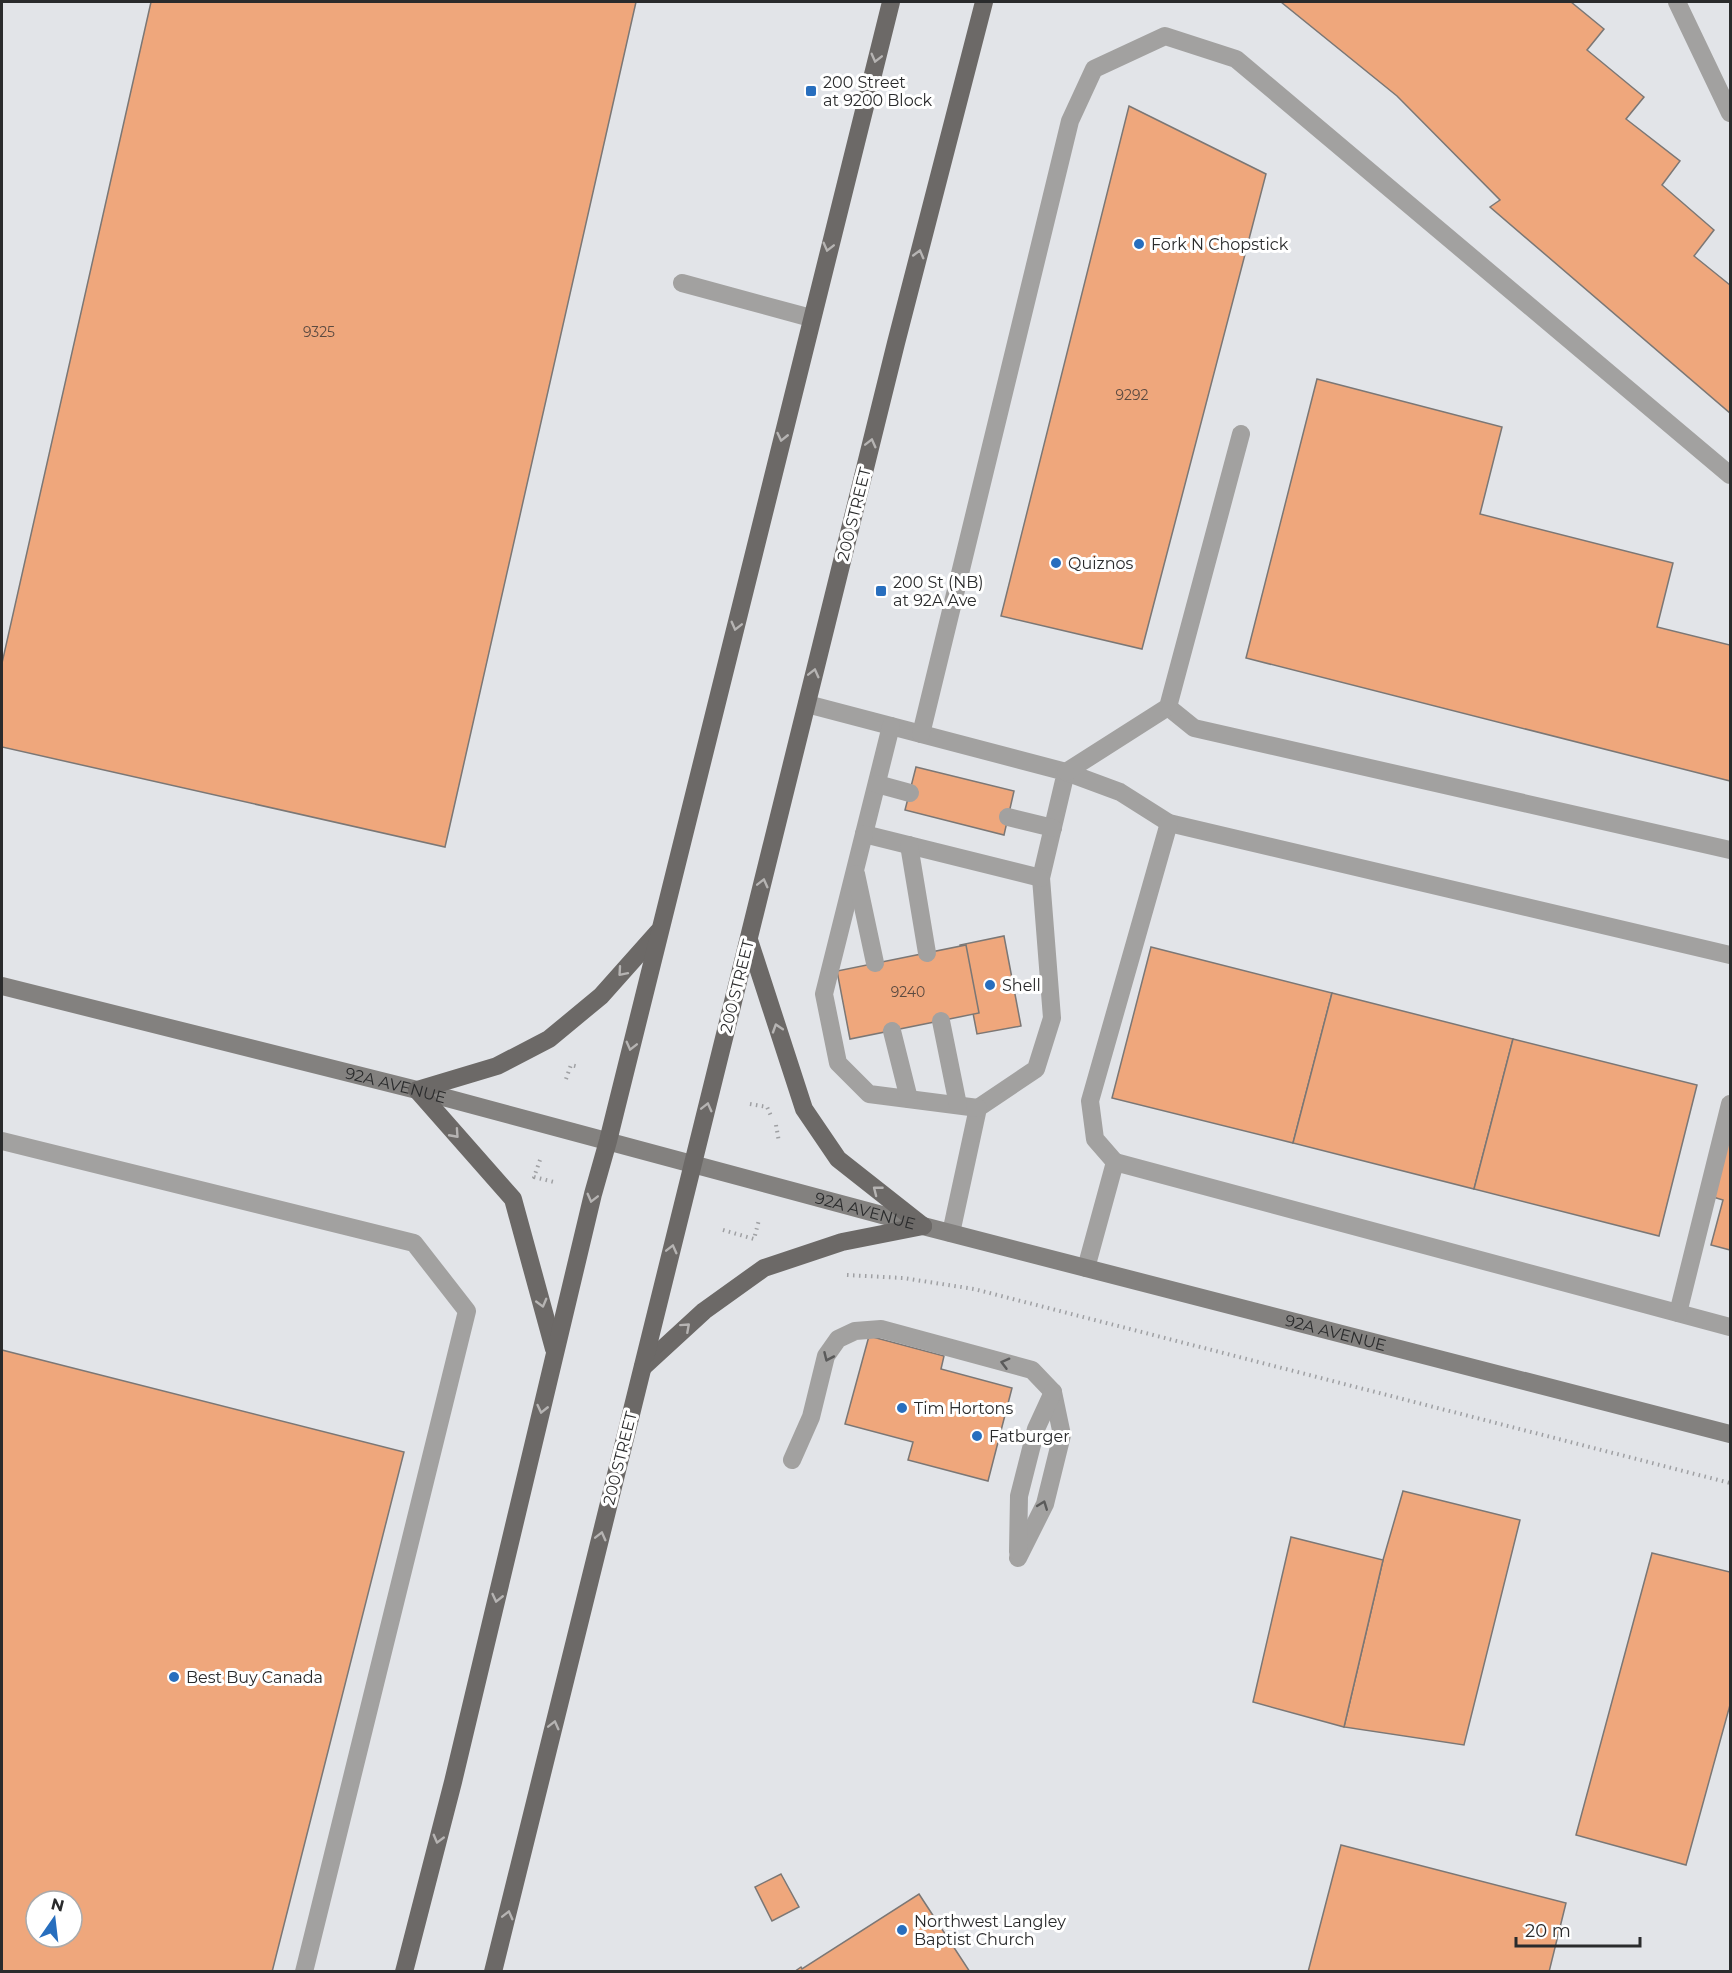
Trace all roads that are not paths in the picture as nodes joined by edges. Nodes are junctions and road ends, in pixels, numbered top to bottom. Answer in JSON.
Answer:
{"nodes":[{"id":1,"x":891,"y":2,"type":"edge"},
{"id":2,"x":984,"y":2,"type":"edge"},
{"id":3,"x":1677,"y":2,"type":"edge"},
{"id":4,"x":1731,"y":113,"type":"edge"},
{"id":5,"x":682,"y":283,"type":"dead end"},
{"id":6,"x":811,"y":318,"type":"junction"},
{"id":7,"x":1241,"y":434,"type":"dead end"},
{"id":8,"x":1731,"y":475,"type":"edge"},
{"id":9,"x":807,"y":704,"type":"junction"},
{"id":10,"x":1168,"y":707,"type":"junction"},
{"id":11,"x":891,"y":726,"type":"junction"},
{"id":12,"x":921,"y":734,"type":"junction"},
{"id":13,"x":1066,"y":772,"type":"junction"},
{"id":14,"x":877,"y":784,"type":"junction"},
{"id":15,"x":910,"y":792,"type":"dead end"},
{"id":16,"x":1008,"y":817,"type":"dead end"},
{"id":17,"x":1169,"y":823,"type":"junction"},
{"id":18,"x":1053,"y":828,"type":"junction"},
{"id":19,"x":864,"y":834,"type":"junction"},
{"id":20,"x":909,"y":845,"type":"junction"},
{"id":21,"x":1731,"y":850,"type":"edge"},
{"id":22,"x":855,"y":870,"type":"junction"},
{"id":23,"x":1041,"y":878,"type":"junction"},
{"id":24,"x":661,"y":928,"type":"junction"},
{"id":25,"x":749,"y":939,"type":"junction"},
{"id":26,"x":927,"y":953,"type":"dead end"},
{"id":27,"x":1731,"y":955,"type":"edge"},
{"id":28,"x":875,"y":963,"type":"dead end"},
{"id":29,"x":2,"y":986,"type":"edge"},
{"id":30,"x":941,"y":1021,"type":"dead end"},
{"id":31,"x":892,"y":1031,"type":"dead end"},
{"id":32,"x":417,"y":1090,"type":"junction"},
{"id":33,"x":909,"y":1100,"type":"junction"},
{"id":34,"x":1731,"y":1104,"type":"edge"},
{"id":35,"x":958,"y":1105,"type":"junction"},
{"id":36,"x":978,"y":1108,"type":"junction"},
{"id":37,"x":2,"y":1141,"type":"edge"},
{"id":38,"x":608,"y":1141,"type":"junction"},
{"id":39,"x":1115,"y":1162,"type":"junction"},
{"id":40,"x":693,"y":1164,"type":"junction"},
{"id":41,"x":923,"y":1226,"type":"junction"},
{"id":42,"x":951,"y":1233,"type":"junction"},
{"id":43,"x":1086,"y":1268,"type":"junction"},
{"id":44,"x":1678,"y":1313,"type":"junction"},
{"id":45,"x":1731,"y":1327,"type":"edge"},
{"id":46,"x":555,"y":1352,"type":"junction"},
{"id":47,"x":643,"y":1366,"type":"junction"},
{"id":48,"x":1053,"y":1392,"type":"junction"},
{"id":49,"x":1731,"y":1434,"type":"edge"},
{"id":50,"x":792,"y":1460,"type":"dead end"},
{"id":51,"x":304,"y":1971,"type":"edge"},
{"id":52,"x":404,"y":1971,"type":"edge"},
{"id":53,"x":494,"y":1971,"type":"edge"}],
"edges":[{"from":1,"to":6,"type":"main road","one_way":true},
{"from":9,"to":2,"type":"main road","name":"200 STREET","one_way":true},
{"from":3,"to":4,"type":"lane"},
{"from":5,"to":6,"type":"lane"},
{"from":6,"to":24,"type":"main road","one_way":true},
{"from":7,"to":10,"type":"lane"},
{"from":8,"to":12,"type":"lane"},
{"from":9,"to":11,"type":"lane"},
{"from":25,"to":9,"type":"main road","name":"200 STREET","one_way":true},
{"from":10,"to":13,"type":"lane"},
{"from":10,"to":21,"type":"lane"},
{"from":11,"to":12,"type":"lane"},
{"from":11,"to":14,"type":"lane"},
{"from":12,"to":13,"type":"lane"},
{"from":13,"to":17,"type":"lane"},
{"from":13,"to":18,"type":"lane"},
{"from":14,"to":15,"type":"lane"},
{"from":14,"to":19,"type":"lane"},
{"from":16,"to":18,"type":"lane"},
{"from":17,"to":27,"type":"lane"},
{"from":17,"to":39,"type":"lane"},
{"from":18,"to":23,"type":"lane"},
{"from":19,"to":20,"type":"lane"},
{"from":19,"to":22,"type":"lane"},
{"from":20,"to":23,"type":"lane"},
{"from":20,"to":26,"type":"lane"},
{"from":22,"to":28,"type":"lane"},
{"from":22,"to":33,"type":"lane"},
{"from":23,"to":36,"type":"lane"},
{"from":24,"to":32,"type":"main road","one_way":true},
{"from":24,"to":38,"type":"main road","one_way":true},
{"from":40,"to":25,"type":"main road","name":"200 STREET","one_way":true},
{"from":41,"to":25,"type":"main road","one_way":true},
{"from":29,"to":32,"type":"street","name":"92A AVENUE"},
{"from":30,"to":35,"type":"lane"},
{"from":31,"to":33,"type":"lane"},
{"from":32,"to":38,"type":"street","name":"92A AVENUE"},
{"from":32,"to":46,"type":"main road","one_way":true},
{"from":33,"to":35,"type":"lane"},
{"from":34,"to":44,"type":"lane"},
{"from":35,"to":36,"type":"lane"},
{"from":36,"to":42,"type":"lane"},
{"from":37,"to":51,"type":"lane"},
{"from":38,"to":40,"type":"street","name":"92A AVENUE"},
{"from":38,"to":46,"type":"main road","one_way":true},
{"from":39,"to":43,"type":"lane"},
{"from":39,"to":44,"type":"lane"},
{"from":40,"to":41,"type":"street","name":"92A AVENUE"},
{"from":47,"to":40,"type":"main road","name":"200 STREET","one_way":true},
{"from":41,"to":42,"type":"street","name":"92A AVENUE"},
{"from":47,"to":41,"type":"main road","one_way":true},
{"from":42,"to":43,"type":"street","name":"92A AVENUE"},
{"from":43,"to":49,"type":"street","name":"92A AVENUE"},
{"from":44,"to":45,"type":"lane"},
{"from":46,"to":52,"type":"main road","one_way":true},
{"from":53,"to":47,"type":"main road","name":"200 STREET","one_way":true},
{"from":48,"to":48,"type":"lane","one_way":true},
{"from":48,"to":50,"type":"lane","one_way":true}]}
